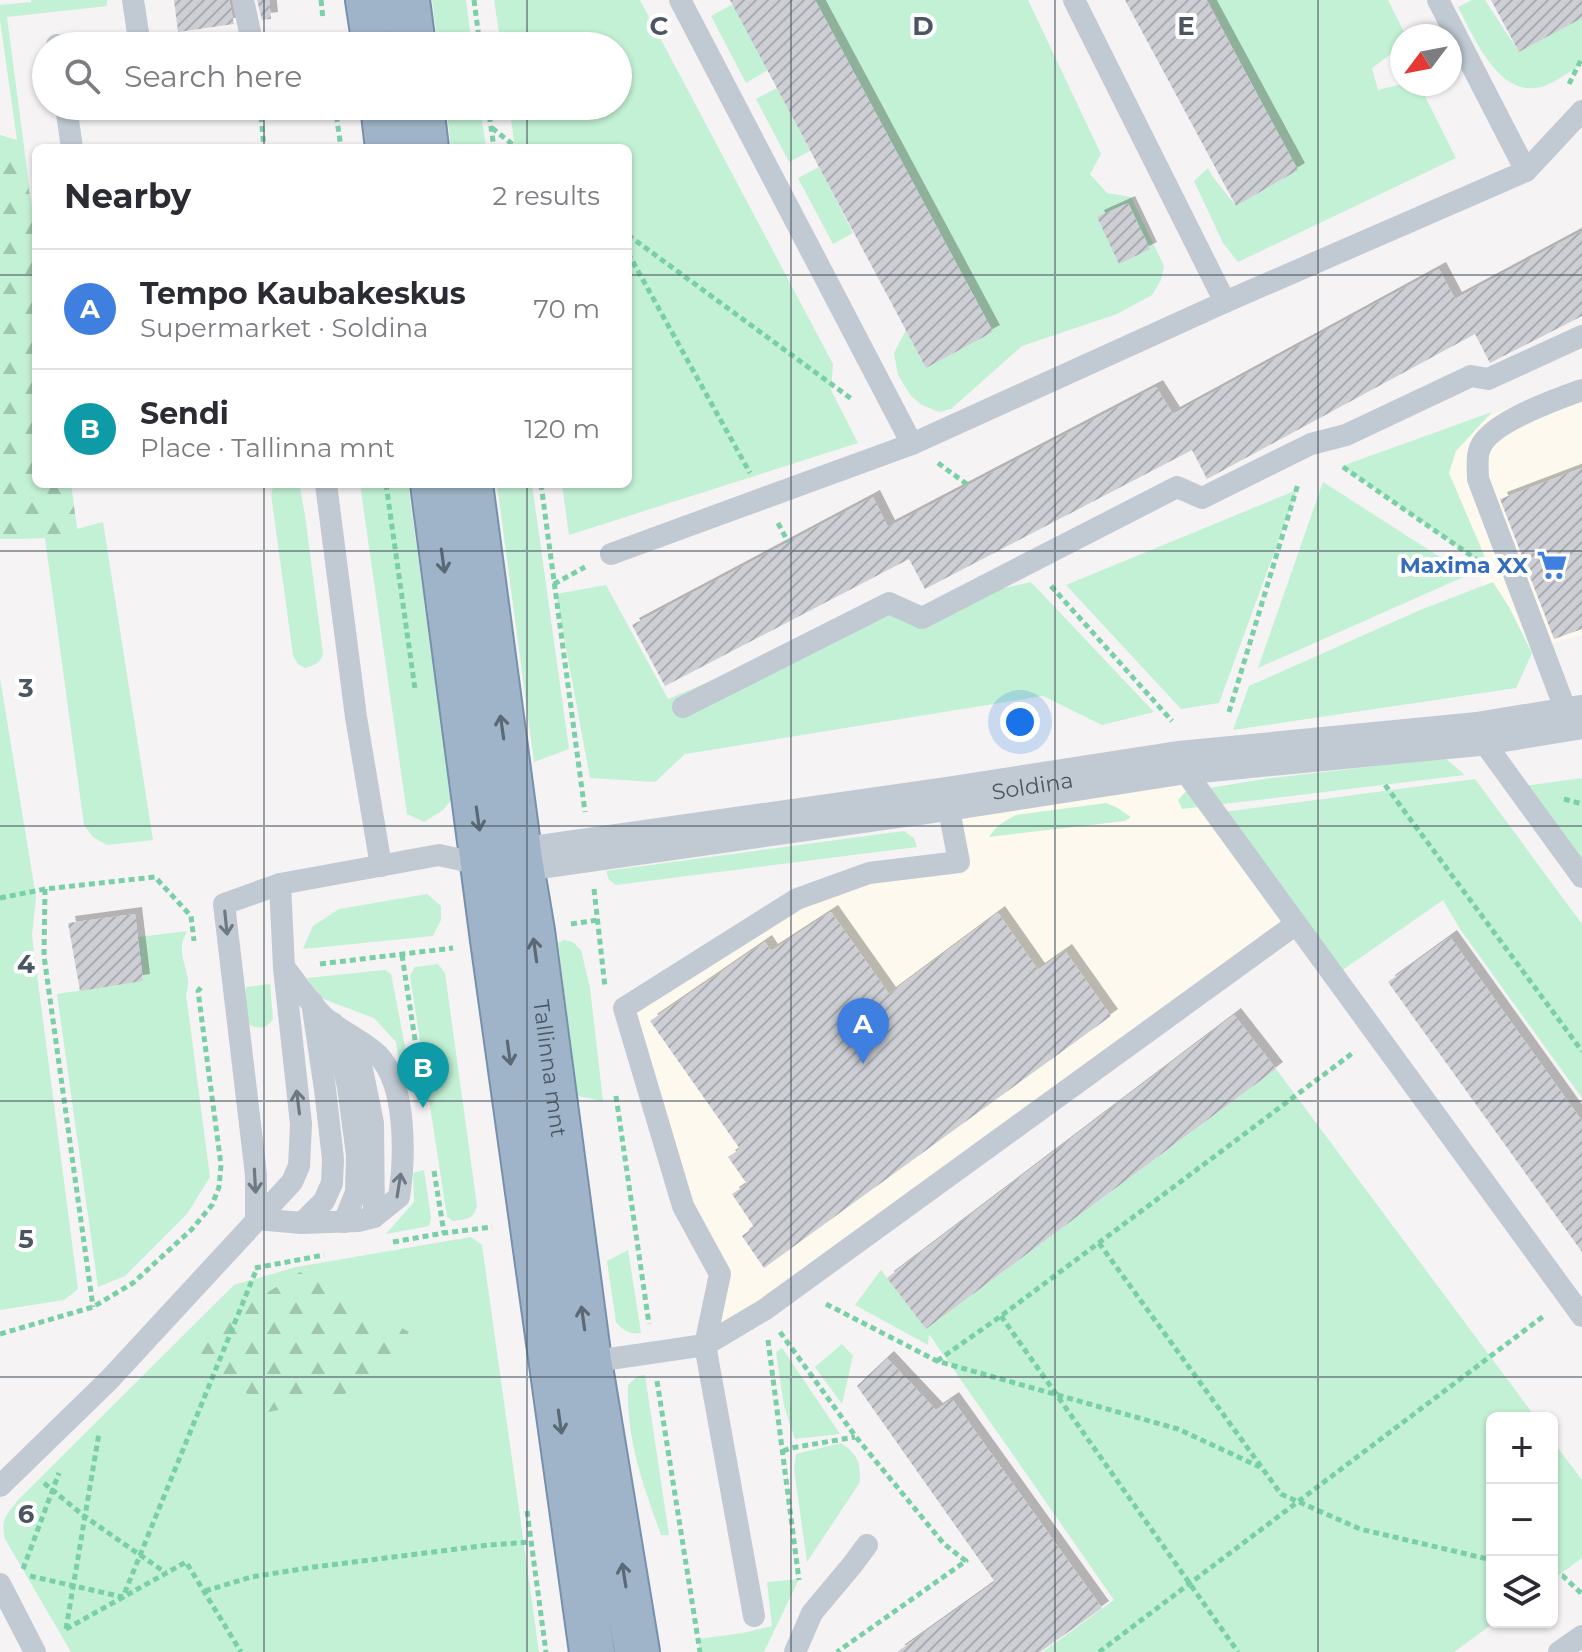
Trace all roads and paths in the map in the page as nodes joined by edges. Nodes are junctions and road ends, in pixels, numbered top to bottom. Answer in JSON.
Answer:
{"nodes":[{"id":1,"x":133,"y":0,"type":"edge"},
{"id":2,"x":243,"y":0,"type":"edge"},
{"id":3,"x":474,"y":0,"type":"edge"},
{"id":4,"x":680,"y":0,"type":"edge"},
{"id":5,"x":1074,"y":0,"type":"edge"},
{"id":6,"x":1438,"y":0,"type":"edge"},
{"id":7,"x":138,"y":32,"type":"edge"},
{"id":8,"x":250,"y":32,"type":"edge"},
{"id":9,"x":478,"y":32,"type":"edge"},
{"id":10,"x":1582,"y":111,"type":"edge"},
{"id":11,"x":68,"y":120,"type":"edge"},
{"id":12,"x":261,"y":120,"type":"edge"},
{"id":13,"x":337,"y":120,"type":"edge"},
{"id":14,"x":385,"y":120,"type":"edge"},
{"id":15,"x":423,"y":120,"type":"edge"},
{"id":16,"x":490,"y":120,"type":"edge"},
{"id":17,"x":491,"y":128,"type":"junction"},
{"id":18,"x":71,"y":144,"type":"edge"},
{"id":19,"x":264,"y":144,"type":"edge"},
{"id":20,"x":340,"y":144,"type":"edge"},
{"id":21,"x":388,"y":144,"type":"edge"},
{"id":22,"x":426,"y":144,"type":"edge"},
{"id":23,"x":493,"y":144,"type":"edge"},
{"id":24,"x":512,"y":144,"type":"edge"},
{"id":25,"x":1526,"y":171,"type":"junction"},
{"id":26,"x":632,"y":238,"type":"edge"},
{"id":27,"x":632,"y":260,"type":"edge"},
{"id":28,"x":1225,"y":302,"type":"junction"},
{"id":29,"x":1582,"y":336,"type":"edge"},
{"id":30,"x":1582,"y":390,"type":"edge"},
{"id":31,"x":862,"y":408,"type":"dead end"},
{"id":32,"x":912,"y":444,"type":"junction"},
{"id":33,"x":1311,"y":444,"type":"junction"},
{"id":34,"x":327,"y":488,"type":"edge"},
{"id":35,"x":434,"y":488,"type":"edge"},
{"id":36,"x":470,"y":488,"type":"edge"},
{"id":37,"x":764,"y":498,"type":"junction"},
{"id":38,"x":788,"y":542,"type":"dead end"},
{"id":39,"x":611,"y":554,"type":"dead end"},
{"id":40,"x":1030,"y":563,"type":"junction"},
{"id":41,"x":1520,"y":589,"type":"junction"},
{"id":42,"x":683,"y":707,"type":"dead end"},
{"id":43,"x":1229,"y":712,"type":"dead end"},
{"id":44,"x":1576,"y":718,"type":"edge"},
{"id":45,"x":1478,"y":734,"type":"junction"},
{"id":46,"x":1176,"y":743,"type":"junction"},
{"id":47,"x":1356,"y":746,"type":"junction"},
{"id":48,"x":947,"y":799,"type":"junction"},
{"id":49,"x":502,"y":862,"type":"junction"},
{"id":50,"x":381,"y":866,"type":"junction"},
{"id":51,"x":1582,"y":877,"type":"edge"},
{"id":52,"x":280,"y":884,"type":"junction"},
{"id":53,"x":45,"y":889,"type":"junction"},
{"id":54,"x":0,"y":898,"type":"edge"},
{"id":55,"x":1296,"y":924,"type":"junction"},
{"id":56,"x":195,"y":943,"type":"dead end"},
{"id":57,"x":284,"y":968,"type":"junction"},
{"id":58,"x":198,"y":991,"type":"dead end"},
{"id":59,"x":312,"y":1002,"type":"junction"},
{"id":60,"x":333,"y":1023,"type":"junction"},
{"id":61,"x":1377,"y":1035,"type":"junction"},
{"id":62,"x":1582,"y":1051,"type":"edge"},
{"id":63,"x":256,"y":1219,"type":"junction"},
{"id":64,"x":344,"y":1222,"type":"junction"},
{"id":65,"x":302,"y":1223,"type":"junction"},
{"id":66,"x":492,"y":1227,"type":"dead end"},
{"id":67,"x":1099,"y":1243,"type":"junction"},
{"id":68,"x":381,"y":1244,"type":"dead end"},
{"id":69,"x":335,"y":1253,"type":"dead end"},
{"id":70,"x":257,"y":1268,"type":"junction"},
{"id":71,"x":245,"y":1270,"type":"dead end"},
{"id":72,"x":794,"y":1288,"type":"junction"},
{"id":73,"x":93,"y":1307,"type":"junction"},
{"id":74,"x":1575,"y":1307,"type":"edge"},
{"id":75,"x":764,"y":1310,"type":"junction"},
{"id":76,"x":1001,"y":1316,"type":"junction"},
{"id":77,"x":0,"y":1334,"type":"edge"},
{"id":78,"x":705,"y":1345,"type":"junction"},
{"id":79,"x":937,"y":1361,"type":"junction"},
{"id":80,"x":571,"y":1365,"type":"junction"},
{"id":81,"x":1055,"y":1393,"type":"junction"},
{"id":82,"x":99,"y":1433,"type":"dead end"},
{"id":83,"x":856,"y":1437,"type":"junction"},
{"id":84,"x":782,"y":1451,"type":"junction"},
{"id":85,"x":64,"y":1461,"type":"dead end"},
{"id":86,"x":1261,"y":1467,"type":"junction"},
{"id":87,"x":43,"y":1482,"type":"dead end"},
{"id":88,"x":0,"y":1486,"type":"edge"},
{"id":89,"x":52,"y":1491,"type":"junction"},
{"id":90,"x":1296,"y":1502,"type":"junction"},
{"id":91,"x":84,"y":1516,"type":"junction"},
{"id":92,"x":530,"y":1542,"type":"dead end"},
{"id":93,"x":867,"y":1545,"type":"dead end"},
{"id":94,"x":140,"y":1555,"type":"junction"},
{"id":95,"x":1486,"y":1559,"type":"edge"},
{"id":96,"x":166,"y":1573,"type":"junction"},
{"id":97,"x":1558,"y":1575,"type":"edge"},
{"id":98,"x":1189,"y":1583,"type":"junction"},
{"id":99,"x":0,"y":1584,"type":"edge"},
{"id":100,"x":74,"y":1586,"type":"junction"},
{"id":101,"x":205,"y":1591,"type":"junction"},
{"id":102,"x":1582,"y":1594,"type":"edge"},
{"id":103,"x":123,"y":1597,"type":"junction"},
{"id":104,"x":754,"y":1616,"type":"dead end"},
{"id":105,"x":66,"y":1629,"type":"junction"},
{"id":106,"x":1582,"y":1636,"type":"edge"},
{"id":107,"x":800,"y":1642,"type":"edge"},
{"id":108,"x":34,"y":1650,"type":"edge"},
{"id":109,"x":241,"y":1652,"type":"edge"},
{"id":110,"x":592,"y":1652,"type":"edge"},
{"id":111,"x":637,"y":1652,"type":"edge"},
{"id":112,"x":837,"y":1652,"type":"edge"},
{"id":113,"x":1099,"y":1652,"type":"edge"},
{"id":114,"x":1238,"y":1652,"type":"edge"},
{"id":115,"x":1559,"y":1652,"type":"edge"}],
"edges":[{"from":1,"to":7,"type":"lane"},
{"from":2,"to":8,"type":"lane"},
{"from":3,"to":9,"type":"path"},
{"from":4,"to":32,"type":"lane"},
{"from":5,"to":28,"type":"lane"},
{"from":6,"to":25,"type":"lane"},
{"from":10,"to":25,"type":"lane"},
{"from":11,"to":18,"type":"lane"},
{"from":12,"to":19,"type":"path"},
{"from":13,"to":20,"type":"path"},
{"from":14,"to":21,"type":"highway"},
{"from":15,"to":22,"type":"highway"},
{"from":16,"to":17,"type":"path"},
{"from":17,"to":23,"type":"path"},
{"from":17,"to":24,"type":"path"},
{"from":25,"to":28,"type":"lane"},
{"from":26,"to":31,"type":"path"},
{"from":27,"to":37,"type":"path"},
{"from":28,"to":32,"type":"lane"},
{"from":29,"to":33,"type":"lane"},
{"from":30,"to":41,"type":"lane"},
{"from":32,"to":37,"type":"lane"},
{"from":33,"to":40,"type":"lane"},
{"from":33,"to":41,"type":"path"},
{"from":33,"to":43,"type":"path"},
{"from":34,"to":50,"type":"lane"},
{"from":35,"to":49,"type":"highway","name":"Tallinna mnt","one_way":true},
{"from":49,"to":36,"type":"highway","name":"Tallinna mnt","one_way":true},
{"from":37,"to":38,"type":"path"},
{"from":37,"to":39,"type":"lane"},
{"from":40,"to":42,"type":"lane"},
{"from":40,"to":46,"type":"path"},
{"from":41,"to":44,"type":"lane"},
{"from":44,"to":45,"type":"street","name":"Soldina"},
{"from":45,"to":47,"type":"street","name":"Soldina"},
{"from":45,"to":51,"type":"lane"},
{"from":46,"to":47,"type":"street","name":"Soldina"},
{"from":46,"to":48,"type":"street","name":"Soldina"},
{"from":46,"to":55,"type":"lane"},
{"from":47,"to":62,"type":"path"},
{"from":48,"to":49,"type":"street","name":"Soldina"},
{"from":48,"to":78,"type":"lane"},
{"from":49,"to":50,"type":"lane"},
{"from":49,"to":80,"type":"highway","name":"Tallinna mnt"},
{"from":50,"to":52,"type":"lane"},
{"from":52,"to":57,"type":"lane"},
{"from":52,"to":63,"type":"lane","one_way":true},
{"from":53,"to":54,"type":"path"},
{"from":53,"to":56,"type":"path"},
{"from":53,"to":73,"type":"path"},
{"from":55,"to":61,"type":"lane"},
{"from":55,"to":72,"type":"lane"},
{"from":57,"to":59,"type":"lane"},
{"from":63,"to":57,"type":"lane","one_way":true},
{"from":58,"to":73,"type":"path"},
{"from":59,"to":60,"type":"lane"},
{"from":59,"to":65,"type":"lane"},
{"from":60,"to":64,"type":"lane"},
{"from":64,"to":60,"type":"lane","one_way":true},
{"from":61,"to":67,"type":"path"},
{"from":61,"to":74,"type":"lane"},
{"from":63,"to":65,"type":"lane"},
{"from":63,"to":88,"type":"lane"},
{"from":64,"to":65,"type":"lane"},
{"from":66,"to":68,"type":"path"},
{"from":67,"to":76,"type":"path"},
{"from":67,"to":86,"type":"path"},
{"from":69,"to":70,"type":"path"},
{"from":70,"to":71,"type":"path"},
{"from":70,"to":94,"type":"path"},
{"from":72,"to":75,"type":"lane"},
{"from":72,"to":79,"type":"path"},
{"from":73,"to":77,"type":"path"},
{"from":74,"to":90,"type":"path"},
{"from":75,"to":78,"type":"lane"},
{"from":75,"to":83,"type":"path"},
{"from":75,"to":84,"type":"path"},
{"from":76,"to":79,"type":"path"},
{"from":76,"to":81,"type":"path"},
{"from":78,"to":80,"type":"lane"},
{"from":78,"to":104,"type":"lane"},
{"from":79,"to":81,"type":"path"},
{"from":80,"to":110,"type":"highway","name":"Tallinna mnt","one_way":true},
{"from":111,"to":80,"type":"highway","name":"Tallinna mnt","one_way":true},
{"from":81,"to":86,"type":"path"},
{"from":81,"to":98,"type":"path"},
{"from":82,"to":91,"type":"path"},
{"from":83,"to":84,"type":"path"},
{"from":83,"to":112,"type":"path"},
{"from":84,"to":107,"type":"path"},
{"from":85,"to":89,"type":"path"},
{"from":86,"to":90,"type":"path"},
{"from":87,"to":89,"type":"path"},
{"from":89,"to":91,"type":"path"},
{"from":89,"to":100,"type":"path"},
{"from":90,"to":95,"type":"path"},
{"from":90,"to":98,"type":"path"},
{"from":91,"to":94,"type":"path"},
{"from":91,"to":100,"type":"path"},
{"from":92,"to":101,"type":"path"},
{"from":93,"to":107,"type":"lane"},
{"from":94,"to":96,"type":"path"},
{"from":94,"to":103,"type":"path"},
{"from":96,"to":101,"type":"path"},
{"from":96,"to":103,"type":"path"},
{"from":97,"to":102,"type":"path"},
{"from":98,"to":113,"type":"path"},
{"from":98,"to":114,"type":"path"},
{"from":99,"to":108,"type":"lane"},
{"from":100,"to":103,"type":"path"},
{"from":100,"to":105,"type":"path"},
{"from":101,"to":109,"type":"path"},
{"from":103,"to":105,"type":"path"},
{"from":105,"to":108,"type":"path"},
{"from":106,"to":115,"type":"lane"}]}
